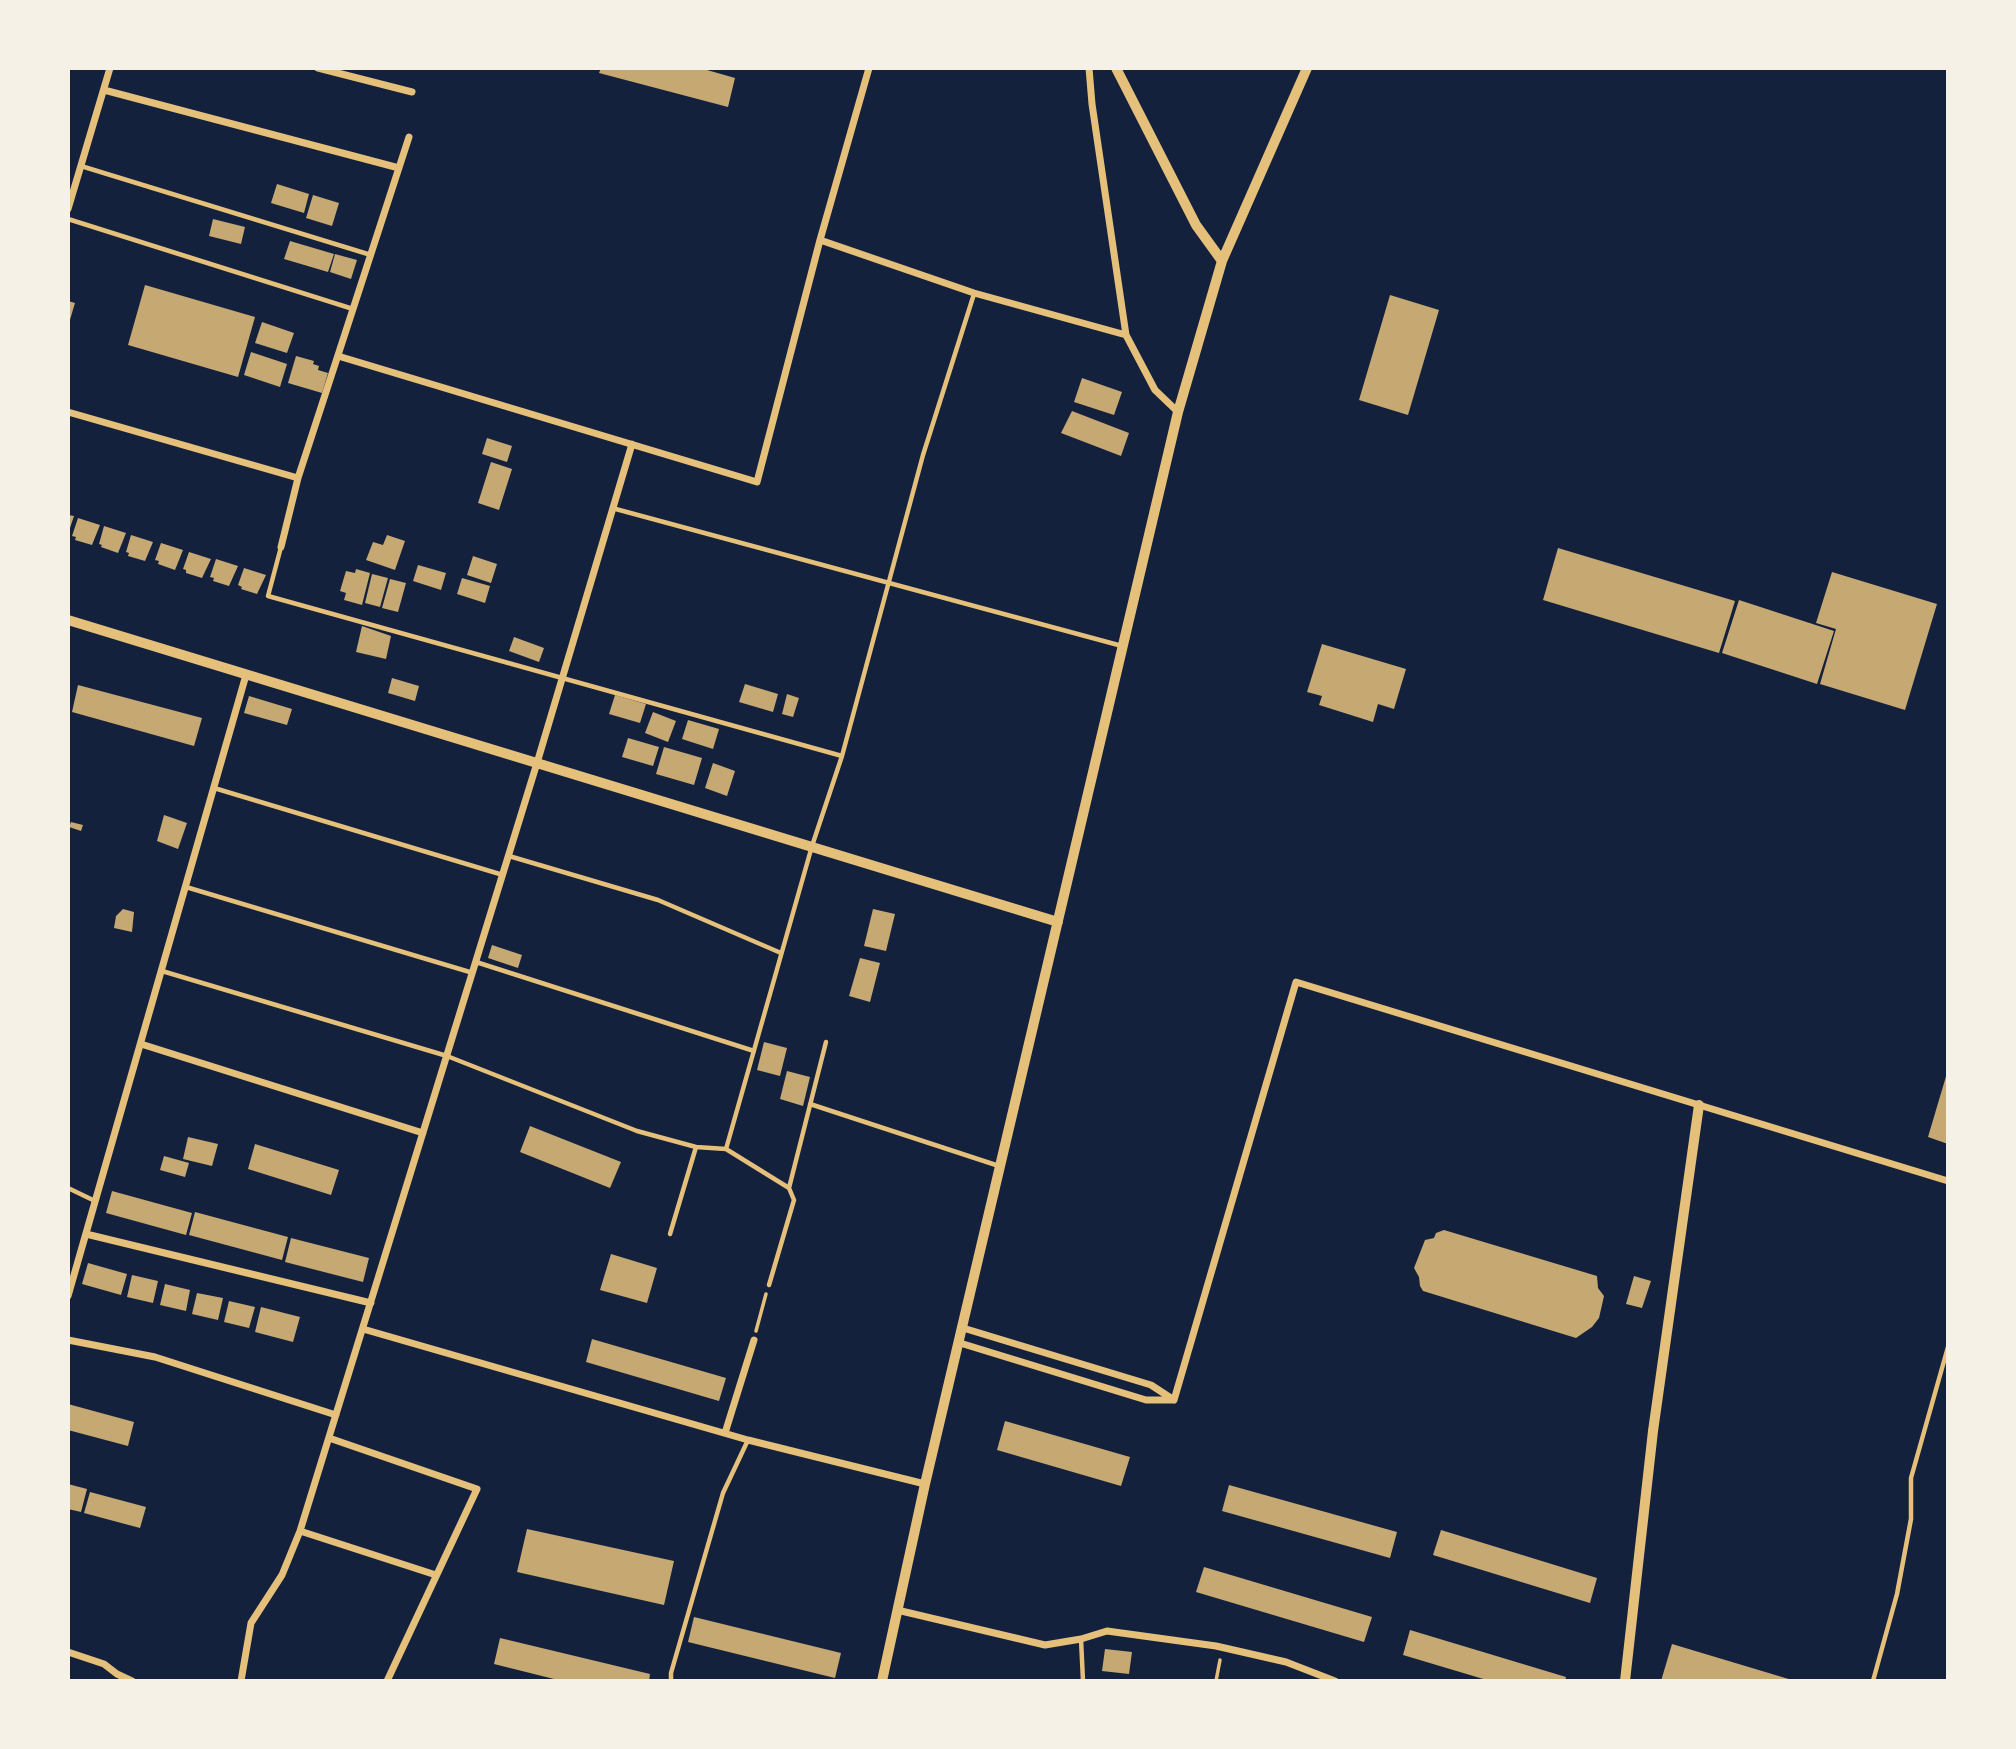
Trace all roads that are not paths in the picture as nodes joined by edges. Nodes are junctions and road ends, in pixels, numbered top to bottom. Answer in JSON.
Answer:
{"nodes":[{"id":1,"x":110,"y":68,"type":"edge"},
{"id":2,"x":318,"y":68,"type":"edge"},
{"id":3,"x":869,"y":68,"type":"edge"},
{"id":4,"x":1089,"y":68,"type":"edge"},
{"id":5,"x":1116,"y":68,"type":"edge"},
{"id":6,"x":1307,"y":68,"type":"edge"},
{"id":7,"x":104,"y":90,"type":"junction"},
{"id":8,"x":412,"y":92,"type":"dead end"},
{"id":9,"x":409,"y":137,"type":"dead end"},
{"id":10,"x":81,"y":166,"type":"junction"},
{"id":11,"x":399,"y":168,"type":"junction"},
{"id":12,"x":68,"y":209,"type":"edge"},
{"id":13,"x":68,"y":219,"type":"edge"},
{"id":14,"x":820,"y":240,"type":"junction"},
{"id":15,"x":371,"y":255,"type":"junction"},
{"id":16,"x":1222,"y":261,"type":"junction"},
{"id":17,"x":974,"y":293,"type":"junction"},
{"id":18,"x":353,"y":309,"type":"junction"},
{"id":19,"x":1126,"y":335,"type":"junction"},
{"id":20,"x":338,"y":356,"type":"junction"},
{"id":21,"x":68,"y":412,"type":"edge"},
{"id":22,"x":1178,"y":412,"type":"junction"},
{"id":23,"x":632,"y":444,"type":"junction"},
{"id":24,"x":298,"y":478,"type":"junction"},
{"id":25,"x":612,"y":508,"type":"junction"},
{"id":26,"x":281,"y":547,"type":"joint"},
{"id":27,"x":889,"y":583,"type":"junction"},
{"id":28,"x":68,"y":620,"type":"edge"},
{"id":29,"x":1123,"y":646,"type":"junction"},
{"id":30,"x":247,"y":675,"type":"junction"},
{"id":31,"x":561,"y":677,"type":"junction"},
{"id":32,"x":842,"y":756,"type":"junction"},
{"id":33,"x":537,"y":763,"type":"junction"},
{"id":34,"x":214,"y":788,"type":"junction"},
{"id":35,"x":812,"y":846,"type":"junction"},
{"id":36,"x":509,"y":856,"type":"junction"},
{"id":37,"x":503,"y":875,"type":"junction"},
{"id":38,"x":186,"y":887,"type":"junction"},
{"id":39,"x":1058,"y":922,"type":"junction"},
{"id":40,"x":781,"y":953,"type":"junction"},
{"id":41,"x":476,"y":962,"type":"junction"},
{"id":42,"x":162,"y":971,"type":"junction"},
{"id":43,"x":473,"y":973,"type":"junction"},
{"id":44,"x":826,"y":1042,"type":"dead end"},
{"id":45,"x":141,"y":1044,"type":"junction"},
{"id":46,"x":754,"y":1051,"type":"junction"},
{"id":47,"x":447,"y":1056,"type":"junction"},
{"id":48,"x":810,"y":1104,"type":"junction"},
{"id":49,"x":1699,"y":1105,"type":"junction"},
{"id":50,"x":423,"y":1133,"type":"junction"},
{"id":51,"x":696,"y":1147,"type":"junction"},
{"id":52,"x":726,"y":1149,"type":"junction"},
{"id":53,"x":1001,"y":1167,"type":"junction"},
{"id":54,"x":1948,"y":1181,"type":"edge"},
{"id":55,"x":68,"y":1188,"type":"edge"},
{"id":56,"x":789,"y":1188,"type":"junction"},
{"id":57,"x":95,"y":1201,"type":"junction"},
{"id":58,"x":86,"y":1234,"type":"junction"},
{"id":59,"x":670,"y":1234,"type":"dead end"},
{"id":60,"x":769,"y":1286,"type":"road end"},
{"id":61,"x":68,"y":1296,"type":"edge"},
{"id":62,"x":371,"y":1303,"type":"junction"},
{"id":63,"x":963,"y":1328,"type":"junction"},
{"id":64,"x":363,"y":1329,"type":"junction"},
{"id":65,"x":68,"y":1340,"type":"edge"},
{"id":66,"x":754,"y":1340,"type":"road end"},
{"id":67,"x":960,"y":1343,"type":"junction"},
{"id":68,"x":1948,"y":1347,"type":"edge"},
{"id":69,"x":1174,"y":1399,"type":"junction"},
{"id":70,"x":336,"y":1415,"type":"junction"},
{"id":71,"x":725,"y":1433,"type":"junction"},
{"id":72,"x":329,"y":1438,"type":"junction"},
{"id":73,"x":748,"y":1440,"type":"junction"},
{"id":74,"x":925,"y":1484,"type":"junction"},
{"id":75,"x":300,"y":1531,"type":"junction"},
{"id":76,"x":436,"y":1575,"type":"junction"},
{"id":77,"x":897,"y":1610,"type":"junction"},
{"id":78,"x":1082,"y":1639,"type":"junction"},
{"id":79,"x":68,"y":1652,"type":"edge"},
{"id":80,"x":132,"y":1681,"type":"edge"},
{"id":81,"x":241,"y":1681,"type":"edge"},
{"id":82,"x":387,"y":1681,"type":"edge"},
{"id":83,"x":671,"y":1681,"type":"edge"},
{"id":84,"x":882,"y":1681,"type":"edge"},
{"id":85,"x":1083,"y":1681,"type":"edge"},
{"id":86,"x":1335,"y":1681,"type":"edge"},
{"id":87,"x":1625,"y":1681,"type":"edge"},
{"id":88,"x":1873,"y":1681,"type":"edge"}],
"edges":[{"from":1,"to":7,"type":"street"},
{"from":2,"to":8,"type":"street"},
{"from":3,"to":14,"type":"street"},
{"from":4,"to":19,"type":"street"},
{"from":5,"to":16,"type":"street"},
{"from":6,"to":16,"type":"street"},
{"from":7,"to":10,"type":"street"},
{"from":7,"to":11,"type":"street"},
{"from":9,"to":11,"type":"street"},
{"from":10,"to":12,"type":"street"},
{"from":10,"to":15,"type":"lane"},
{"from":11,"to":15,"type":"street"},
{"from":13,"to":18,"type":"lane"},
{"from":14,"to":17,"type":"street"},
{"from":14,"to":23,"type":"street"},
{"from":15,"to":18,"type":"street"},
{"from":16,"to":22,"type":"street"},
{"from":17,"to":19,"type":"street"},
{"from":17,"to":27,"type":"lane"},
{"from":18,"to":20,"type":"street"},
{"from":19,"to":22,"type":"street"},
{"from":20,"to":23,"type":"street"},
{"from":20,"to":24,"type":"street"},
{"from":21,"to":24,"type":"street"},
{"from":22,"to":29,"type":"street"},
{"from":23,"to":25,"type":"street"},
{"from":24,"to":26,"type":"street"},
{"from":25,"to":27,"type":"lane"},
{"from":25,"to":31,"type":"street"},
{"from":26,"to":31,"type":"lane"},
{"from":27,"to":29,"type":"lane"},
{"from":27,"to":32,"type":"lane"},
{"from":28,"to":30,"type":"street"},
{"from":29,"to":39,"type":"street"},
{"from":30,"to":33,"type":"street"},
{"from":30,"to":34,"type":"street"},
{"from":31,"to":32,"type":"lane"},
{"from":31,"to":33,"type":"street"},
{"from":32,"to":35,"type":"lane"},
{"from":33,"to":35,"type":"street"},
{"from":33,"to":36,"type":"street"},
{"from":34,"to":37,"type":"lane"},
{"from":34,"to":38,"type":"street"},
{"from":35,"to":39,"type":"street"},
{"from":35,"to":40,"type":"lane"},
{"from":36,"to":37,"type":"street"},
{"from":36,"to":40,"type":"lane"},
{"from":37,"to":41,"type":"street"},
{"from":38,"to":42,"type":"street"},
{"from":38,"to":43,"type":"lane"},
{"from":39,"to":53,"type":"street"},
{"from":40,"to":46,"type":"lane"},
{"from":41,"to":43,"type":"street"},
{"from":41,"to":46,"type":"lane"},
{"from":42,"to":45,"type":"street"},
{"from":42,"to":47,"type":"lane"},
{"from":43,"to":47,"type":"street"},
{"from":44,"to":48,"type":"lane"},
{"from":45,"to":50,"type":"street"},
{"from":45,"to":57,"type":"street"},
{"from":46,"to":52,"type":"lane"},
{"from":47,"to":50,"type":"street"},
{"from":47,"to":51,"type":"lane"},
{"from":48,"to":53,"type":"lane"},
{"from":48,"to":56,"type":"lane"},
{"from":49,"to":54,"type":"street"},
{"from":49,"to":69,"type":"street"},
{"from":49,"to":87,"type":"street"},
{"from":50,"to":62,"type":"street"},
{"from":51,"to":52,"type":"lane"},
{"from":51,"to":59,"type":"lane"},
{"from":52,"to":56,"type":"lane"},
{"from":53,"to":63,"type":"street"},
{"from":55,"to":57,"type":"lane"},
{"from":56,"to":60,"type":"lane"},
{"from":57,"to":58,"type":"street"},
{"from":58,"to":61,"type":"street"},
{"from":58,"to":62,"type":"street"},
{"from":62,"to":64,"type":"street"},
{"from":63,"to":67,"type":"street"},
{"from":63,"to":69,"type":"street"},
{"from":64,"to":70,"type":"street"},
{"from":64,"to":71,"type":"street"},
{"from":65,"to":70,"type":"street"},
{"from":66,"to":71,"type":"street"},
{"from":67,"to":69,"type":"street"},
{"from":67,"to":74,"type":"street"},
{"from":68,"to":88,"type":"lane"},
{"from":70,"to":72,"type":"street"},
{"from":71,"to":73,"type":"street"},
{"from":72,"to":75,"type":"street"},
{"from":72,"to":76,"type":"street"},
{"from":73,"to":74,"type":"street"},
{"from":73,"to":83,"type":"lane"},
{"from":74,"to":77,"type":"street"},
{"from":75,"to":76,"type":"street"},
{"from":75,"to":81,"type":"street"},
{"from":76,"to":82,"type":"street"},
{"from":77,"to":78,"type":"street"},
{"from":77,"to":84,"type":"street"},
{"from":78,"to":85,"type":"lane"},
{"from":78,"to":86,"type":"street"},
{"from":79,"to":80,"type":"street"}]}
